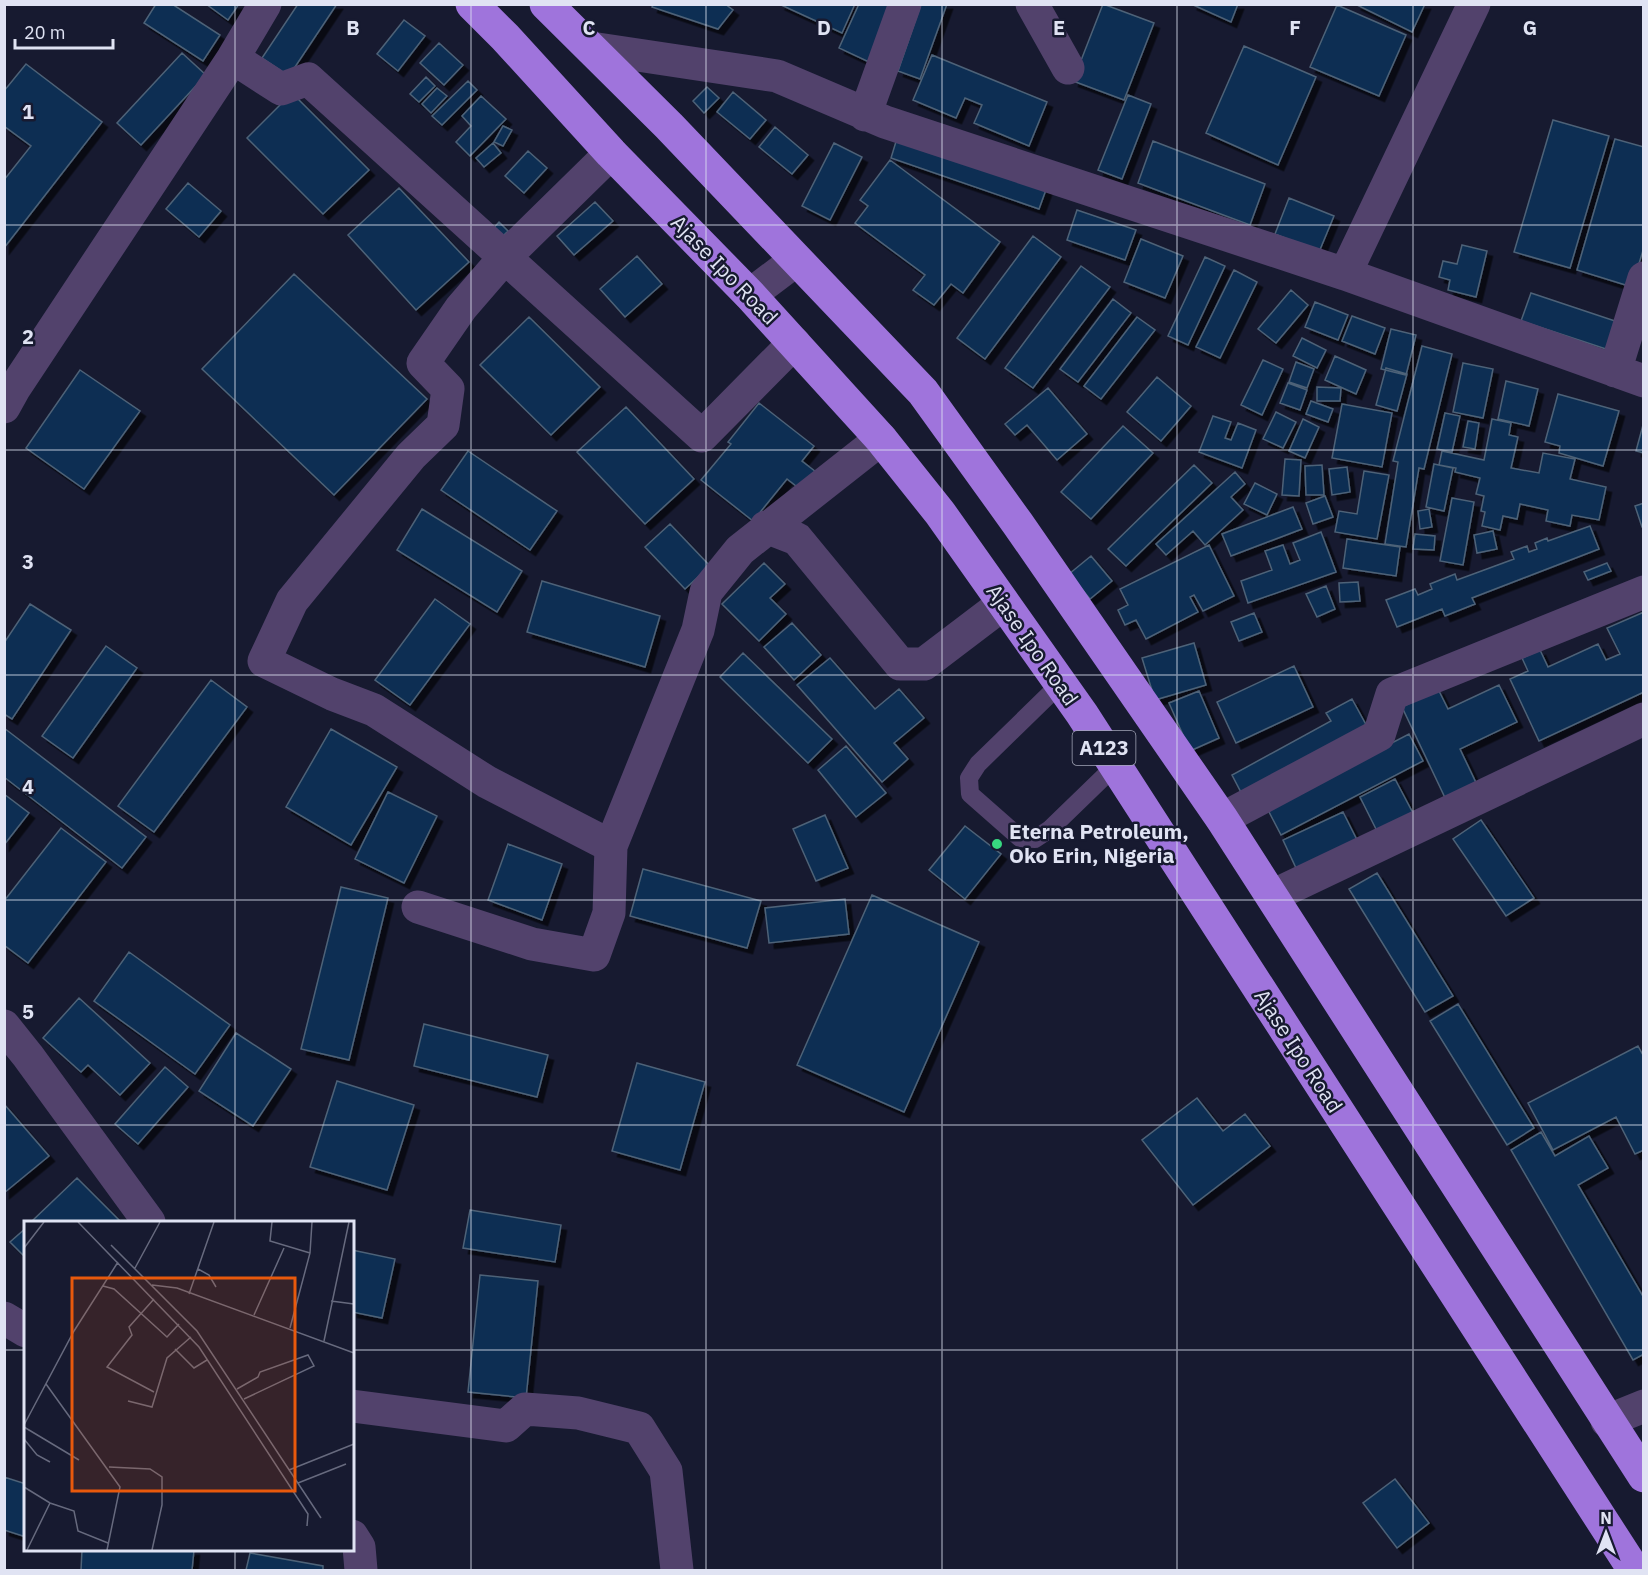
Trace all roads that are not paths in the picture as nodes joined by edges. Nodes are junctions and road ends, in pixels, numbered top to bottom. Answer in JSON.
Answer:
{"nodes":[{"id":1,"x":265,"y":4,"type":"edge"},
{"id":2,"x":471,"y":4,"type":"edge"},
{"id":3,"x":546,"y":4,"type":"edge"},
{"id":4,"x":905,"y":4,"type":"edge"},
{"id":5,"x":1032,"y":4,"type":"edge"},
{"id":6,"x":1474,"y":4,"type":"edge"},
{"id":7,"x":591,"y":48,"type":"junction"},
{"id":8,"x":233,"y":58,"type":"junction"},
{"id":9,"x":1068,"y":68,"type":"dead end"},
{"id":10,"x":865,"y":115,"type":"junction"},
{"id":11,"x":610,"y":153,"type":"junction"},
{"id":12,"x":505,"y":257,"type":"junction"},
{"id":13,"x":796,"y":260,"type":"junction"},
{"id":14,"x":1344,"y":274,"type":"junction"},
{"id":15,"x":1644,"y":278,"type":"edge"},
{"id":16,"x":750,"y":295,"type":"junction"},
{"id":17,"x":794,"y":343,"type":"junction"},
{"id":18,"x":1629,"y":376,"type":"edge"},
{"id":19,"x":4,"y":407,"type":"edge"},
{"id":20,"x":881,"y":440,"type":"junction"},
{"id":21,"x":766,"y":527,"type":"junction"},
{"id":22,"x":1644,"y":592,"type":"edge"},
{"id":23,"x":1003,"y":604,"type":"junction"},
{"id":24,"x":1060,"y":684,"type":"junction"},
{"id":25,"x":1644,"y":719,"type":"edge"},
{"id":26,"x":1115,"y":766,"type":"junction"},
{"id":27,"x":1222,"y":819,"type":"junction"},
{"id":28,"x":610,"y":846,"type":"junction"},
{"id":29,"x":1272,"y":896,"type":"junction"},
{"id":30,"x":418,"y":907,"type":"dead end"},
{"id":31,"x":4,"y":1026,"type":"edge"},
{"id":32,"x":148,"y":1221,"type":"edge"},
{"id":33,"x":4,"y":1318,"type":"edge"},
{"id":34,"x":24,"y":1330,"type":"edge"},
{"id":35,"x":354,"y":1406,"type":"edge"},
{"id":36,"x":1644,"y":1406,"type":"edge"},
{"id":37,"x":1607,"y":1421,"type":"junction"},
{"id":38,"x":1644,"y":1476,"type":"edge"},
{"id":39,"x":354,"y":1539,"type":"edge"},
{"id":40,"x":360,"y":1570,"type":"edge"},
{"id":41,"x":676,"y":1570,"type":"edge"},
{"id":42,"x":1634,"y":1570,"type":"edge"}],
"edges":[{"from":1,"to":8,"type":"street"},
{"from":2,"to":11,"type":"highway","name":"Ajase Ipo Road","number":"A123"},
{"from":3,"to":7,"type":"highway","number":"A123"},
{"from":4,"to":10,"type":"street"},
{"from":5,"to":9,"type":"street"},
{"from":6,"to":14,"type":"street"},
{"from":7,"to":10,"type":"street"},
{"from":7,"to":13,"type":"highway","number":"A123"},
{"from":8,"to":12,"type":"street"},
{"from":8,"to":19,"type":"street"},
{"from":10,"to":14,"type":"street"},
{"from":11,"to":12,"type":"street"},
{"from":11,"to":16,"type":"highway","name":"Ajase Ipo Road","number":"A123"},
{"from":12,"to":17,"type":"street"},
{"from":12,"to":28,"type":"street"},
{"from":13,"to":16,"type":"street"},
{"from":13,"to":27,"type":"highway","number":"A123"},
{"from":14,"to":18,"type":"street"},
{"from":15,"to":18,"type":"street"},
{"from":16,"to":17,"type":"highway","name":"Ajase Ipo Road","number":"A123"},
{"from":17,"to":20,"type":"highway","name":"Ajase Ipo Road","number":"A123"},
{"from":20,"to":21,"type":"street"},
{"from":20,"to":23,"type":"highway","name":"Ajase Ipo Road","number":"A123"},
{"from":21,"to":23,"type":"street"},
{"from":21,"to":28,"type":"street"},
{"from":22,"to":27,"type":"street"},
{"from":23,"to":24,"type":"highway","name":"Ajase Ipo Road","number":"A123"},
{"from":24,"to":26,"type":"highway","name":"Ajase Ipo Road","number":"A123"},
{"from":24,"to":26,"type":"lane"},
{"from":25,"to":29,"type":"street"},
{"from":26,"to":42,"type":"highway","name":"Ajase Ipo Road","number":"A123"},
{"from":27,"to":29,"type":"highway","number":"A123"},
{"from":28,"to":30,"type":"street"},
{"from":29,"to":37,"type":"highway","number":"A123"},
{"from":31,"to":32,"type":"street"},
{"from":33,"to":34,"type":"street"},
{"from":35,"to":41,"type":"street"},
{"from":36,"to":37,"type":"street"},
{"from":37,"to":38,"type":"highway","number":"A123"},
{"from":39,"to":40,"type":"street"}]}
